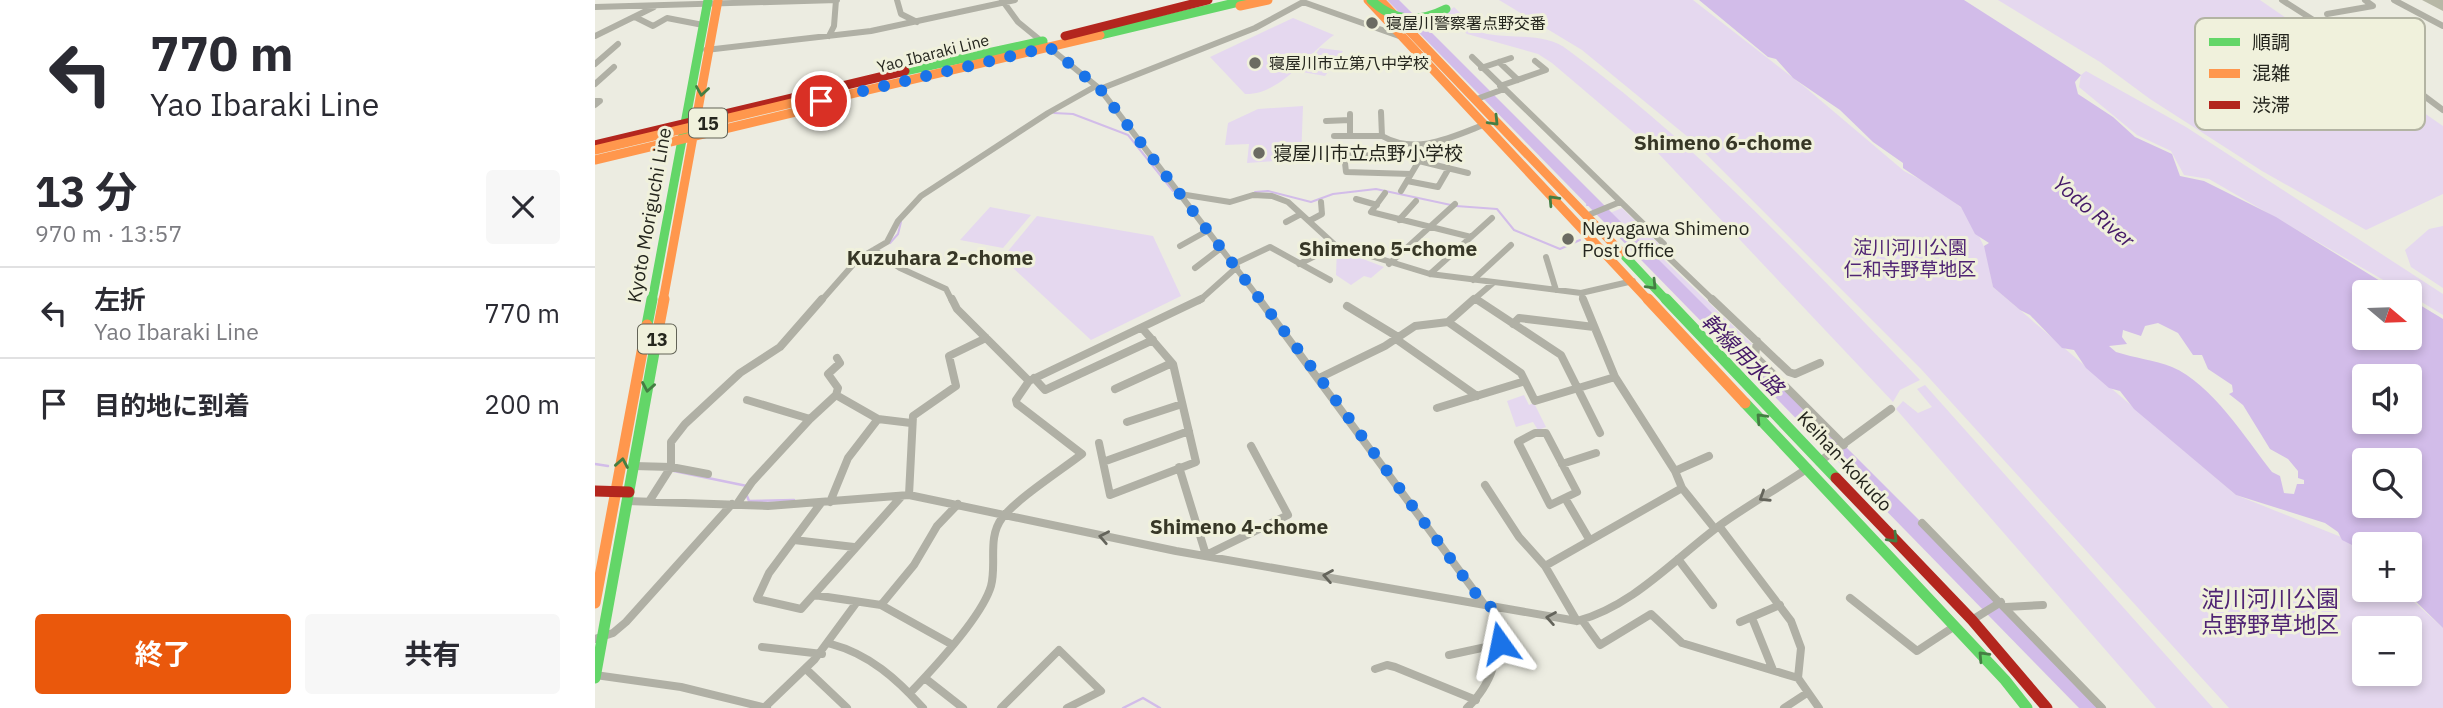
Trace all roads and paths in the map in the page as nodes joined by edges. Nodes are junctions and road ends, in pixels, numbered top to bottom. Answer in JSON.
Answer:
{"nodes":[{"id":1,"x":635,"y":0,"type":"edge"},
{"id":2,"x":836,"y":0,"type":"edge"},
{"id":3,"x":897,"y":0,"type":"edge"},
{"id":4,"x":1015,"y":0,"type":"edge"},
{"id":5,"x":1208,"y":0,"type":"edge"},
{"id":6,"x":1225,"y":0,"type":"edge"},
{"id":7,"x":1247,"y":0,"type":"edge"},
{"id":8,"x":1268,"y":0,"type":"edge"},
{"id":9,"x":1369,"y":0,"type":"edge"},
{"id":10,"x":1380,"y":0,"type":"edge"},
{"id":11,"x":2282,"y":0,"type":"edge"},
{"id":12,"x":2364,"y":0,"type":"edge"},
{"id":13,"x":2394,"y":0,"type":"edge"},
{"id":14,"x":712,"y":2,"type":"edge"},
{"id":15,"x":1004,"y":2,"type":"edge"},
{"id":16,"x":1447,"y":4,"type":"edge"},
{"id":17,"x":618,"y":6,"type":"junction"},
{"id":18,"x":658,"y":6,"type":"junction"},
{"id":19,"x":595,"y":7,"type":"edge"},
{"id":20,"x":2327,"y":13,"type":"dead end"},
{"id":21,"x":635,"y":17,"type":"junction"},
{"id":22,"x":2310,"y":18,"type":"edge"},
{"id":23,"x":918,"y":23,"type":"junction"},
{"id":24,"x":703,"y":25,"type":"junction"},
{"id":25,"x":2443,"y":26,"type":"edge"},
{"id":26,"x":1073,"y":34,"type":"junction"},
{"id":27,"x":595,"y":36,"type":"edge"},
{"id":28,"x":829,"y":36,"type":"junction"},
{"id":29,"x":1399,"y":36,"type":"junction"},
{"id":30,"x":618,"y":44,"type":"dead end"},
{"id":31,"x":1046,"y":44,"type":"junction"},
{"id":32,"x":703,"y":51,"type":"junction"},
{"id":33,"x":595,"y":53,"type":"edge"},
{"id":34,"x":607,"y":54,"type":"junction"},
{"id":35,"x":1011,"y":56,"type":"junction"},
{"id":36,"x":1472,"y":57,"type":"dead end"},
{"id":37,"x":1511,"y":58,"type":"dead end"},
{"id":38,"x":1535,"y":61,"type":"dead end"},
{"id":39,"x":1499,"y":62,"type":"junction"},
{"id":40,"x":595,"y":64,"type":"edge"},
{"id":41,"x":614,"y":67,"type":"dead end"},
{"id":42,"x":1481,"y":68,"type":"junction"},
{"id":43,"x":1518,"y":80,"type":"junction"},
{"id":44,"x":595,"y":84,"type":"edge"},
{"id":45,"x":1098,"y":88,"type":"junction"},
{"id":46,"x":1502,"y":88,"type":"junction"},
{"id":47,"x":2425,"y":96,"type":"edge"},
{"id":48,"x":821,"y":99,"type":"junction"},
{"id":49,"x":1478,"y":99,"type":"junction"},
{"id":50,"x":2443,"y":110,"type":"edge"},
{"id":51,"x":1381,"y":112,"type":"dead end"},
{"id":52,"x":697,"y":120,"type":"junction"},
{"id":53,"x":1326,"y":121,"type":"dead end"},
{"id":54,"x":684,"y":123,"type":"junction"},
{"id":55,"x":1483,"y":125,"type":"junction"},
{"id":56,"x":1334,"y":136,"type":"dead end"},
{"id":57,"x":1350,"y":136,"type":"junction"},
{"id":58,"x":1381,"y":136,"type":"junction"},
{"id":59,"x":693,"y":137,"type":"junction"},
{"id":60,"x":681,"y":139,"type":"junction"},
{"id":61,"x":1402,"y":144,"type":"junction"},
{"id":62,"x":1429,"y":144,"type":"junction"},
{"id":63,"x":595,"y":150,"type":"edge"},
{"id":64,"x":595,"y":160,"type":"edge"},
{"id":65,"x":1419,"y":160,"type":"junction"},
{"id":66,"x":1449,"y":168,"type":"junction"},
{"id":67,"x":1468,"y":173,"type":"dead end"},
{"id":68,"x":1411,"y":174,"type":"junction"},
{"id":69,"x":1407,"y":181,"type":"junction"},
{"id":70,"x":1401,"y":191,"type":"dead end"},
{"id":71,"x":1385,"y":193,"type":"dead end"},
{"id":72,"x":1180,"y":194,"type":"junction"},
{"id":73,"x":1356,"y":199,"type":"dead end"},
{"id":74,"x":1416,"y":201,"type":"dead end"},
{"id":75,"x":1321,"y":202,"type":"dead end"},
{"id":76,"x":1620,"y":202,"type":"junction"},
{"id":77,"x":1455,"y":204,"type":"dead end"},
{"id":78,"x":1377,"y":205,"type":"junction"},
{"id":79,"x":1301,"y":214,"type":"junction"},
{"id":80,"x":1591,"y":214,"type":"junction"},
{"id":81,"x":1492,"y":218,"type":"dead end"},
{"id":82,"x":1399,"y":220,"type":"junction"},
{"id":83,"x":1309,"y":221,"type":"junction"},
{"id":84,"x":1286,"y":222,"type":"dead end"},
{"id":85,"x":1432,"y":228,"type":"junction"},
{"id":86,"x":1207,"y":231,"type":"junction"},
{"id":87,"x":1471,"y":237,"type":"junction"},
{"id":88,"x":1511,"y":245,"type":"dead end"},
{"id":89,"x":1180,"y":246,"type":"dead end"},
{"id":90,"x":1221,"y":248,"type":"junction"},
{"id":91,"x":875,"y":251,"type":"junction"},
{"id":92,"x":1315,"y":256,"type":"dead end"},
{"id":93,"x":1546,"y":257,"type":"dead end"},
{"id":94,"x":1299,"y":264,"type":"junction"},
{"id":95,"x":1389,"y":264,"type":"junction"},
{"id":96,"x":1235,"y":265,"type":"junction"},
{"id":97,"x":1195,"y":268,"type":"dead end"},
{"id":98,"x":1430,"y":274,"type":"junction"},
{"id":99,"x":1330,"y":280,"type":"dead end"},
{"id":100,"x":1473,"y":280,"type":"junction"},
{"id":101,"x":1633,"y":281,"type":"junction"},
{"id":102,"x":1493,"y":283,"type":"junction"},
{"id":103,"x":1556,"y":290,"type":"junction"},
{"id":104,"x":1581,"y":293,"type":"junction"},
{"id":105,"x":1476,"y":299,"type":"junction"},
{"id":106,"x":1347,"y":306,"type":"dead end"},
{"id":107,"x":1448,"y":322,"type":"junction"},
{"id":108,"x":1513,"y":324,"type":"junction"},
{"id":109,"x":1594,"y":327,"type":"junction"},
{"id":110,"x":1142,"y":328,"type":"junction"},
{"id":111,"x":986,"y":338,"type":"junction"},
{"id":112,"x":1397,"y":338,"type":"junction"},
{"id":113,"x":1153,"y":340,"type":"junction"},
{"id":114,"x":1757,"y":341,"type":"junction"},
{"id":115,"x":837,"y":358,"type":"dead end"},
{"id":116,"x":1074,"y":359,"type":"junction"},
{"id":117,"x":1172,"y":363,"type":"junction"},
{"id":118,"x":1820,"y":363,"type":"dead end"},
{"id":119,"x":1084,"y":372,"type":"junction"},
{"id":120,"x":1319,"y":377,"type":"junction"},
{"id":121,"x":1615,"y":377,"type":"junction"},
{"id":122,"x":1031,"y":379,"type":"junction"},
{"id":123,"x":1525,"y":381,"type":"junction"},
{"id":124,"x":1577,"y":388,"type":"junction"},
{"id":125,"x":1115,"y":389,"type":"dead end"},
{"id":126,"x":836,"y":396,"type":"junction"},
{"id":127,"x":1477,"y":396,"type":"junction"},
{"id":128,"x":747,"y":400,"type":"dead end"},
{"id":129,"x":1182,"y":404,"type":"junction"},
{"id":130,"x":1437,"y":408,"type":"dead end"},
{"id":131,"x":1891,"y":409,"type":"dead end"},
{"id":132,"x":810,"y":419,"type":"junction"},
{"id":133,"x":878,"y":419,"type":"junction"},
{"id":134,"x":1127,"y":422,"type":"dead end"},
{"id":135,"x":911,"y":423,"type":"junction"},
{"id":136,"x":1189,"y":431,"type":"junction"},
{"id":137,"x":1600,"y":433,"type":"dead end"},
{"id":138,"x":1099,"y":443,"type":"dead end"},
{"id":139,"x":1251,"y":446,"type":"dead end"},
{"id":140,"x":1843,"y":446,"type":"junction"},
{"id":141,"x":1596,"y":453,"type":"dead end"},
{"id":142,"x":1709,"y":456,"type":"dead end"},
{"id":143,"x":1826,"y":457,"type":"junction"},
{"id":144,"x":1103,"y":462,"type":"junction"},
{"id":145,"x":1562,"y":464,"type":"junction"},
{"id":146,"x":634,"y":466,"type":"junction"},
{"id":147,"x":671,"y":467,"type":"junction"},
{"id":148,"x":1179,"y":467,"type":"junction"},
{"id":149,"x":1808,"y":469,"type":"junction"},
{"id":150,"x":1675,"y":471,"type":"junction"},
{"id":151,"x":708,"y":474,"type":"dead end"},
{"id":152,"x":1485,"y":485,"type":"dead end"},
{"id":153,"x":1682,"y":488,"type":"junction"},
{"id":154,"x":595,"y":491,"type":"edge"},
{"id":155,"x":616,"y":492,"type":"junction"},
{"id":156,"x":905,"y":496,"type":"junction"},
{"id":157,"x":628,"y":497,"type":"junction"},
{"id":158,"x":1565,"y":498,"type":"junction"},
{"id":159,"x":650,"y":500,"type":"junction"},
{"id":160,"x":825,"y":503,"type":"junction"},
{"id":161,"x":734,"y":504,"type":"junction"},
{"id":162,"x":958,"y":504,"type":"junction"},
{"id":163,"x":1003,"y":517,"type":"junction"},
{"id":164,"x":1922,"y":523,"type":"dead end"},
{"id":165,"x":1717,"y":528,"type":"junction"},
{"id":166,"x":1589,"y":539,"type":"junction"},
{"id":167,"x":794,"y":540,"type":"junction"},
{"id":168,"x":853,"y":547,"type":"junction"},
{"id":169,"x":1206,"y":555,"type":"junction"},
{"id":170,"x":1678,"y":559,"type":"junction"},
{"id":171,"x":1545,"y":566,"type":"junction"},
{"id":172,"x":814,"y":595,"type":"junction"},
{"id":173,"x":1850,"y":598,"type":"dead end"},
{"id":174,"x":857,"y":601,"type":"junction"},
{"id":175,"x":595,"y":603,"type":"edge"},
{"id":176,"x":2003,"y":604,"type":"junction"},
{"id":177,"x":881,"y":605,"type":"junction"},
{"id":178,"x":1713,"y":605,"type":"dead end"},
{"id":179,"x":1780,"y":605,"type":"junction"},
{"id":180,"x":2043,"y":605,"type":"dead end"},
{"id":181,"x":1488,"y":606,"type":"junction"},
{"id":182,"x":1752,"y":618,"type":"junction"},
{"id":183,"x":1972,"y":620,"type":"junction"},
{"id":184,"x":1580,"y":621,"type":"junction"},
{"id":185,"x":1740,"y":622,"type":"dead end"},
{"id":186,"x":1955,"y":626,"type":"junction"},
{"id":187,"x":600,"y":638,"type":"edge"},
{"id":188,"x":1500,"y":643,"type":"junction"},
{"id":189,"x":831,"y":644,"type":"junction"},
{"id":190,"x":951,"y":644,"type":"junction"},
{"id":191,"x":762,"y":647,"type":"dead end"},
{"id":192,"x":822,"y":654,"type":"junction"},
{"id":193,"x":1448,"y":654,"type":"dead end"},
{"id":194,"x":1375,"y":669,"type":"dead end"},
{"id":195,"x":807,"y":670,"type":"junction"},
{"id":196,"x":1773,"y":670,"type":"junction"},
{"id":197,"x":595,"y":676,"type":"edge"},
{"id":198,"x":1798,"y":678,"type":"junction"},
{"id":199,"x":926,"y":679,"type":"junction"},
{"id":200,"x":910,"y":693,"type":"junction"},
{"id":201,"x":1807,"y":693,"type":"junction"},
{"id":202,"x":1476,"y":701,"type":"junction"},
{"id":203,"x":766,"y":708,"type":"edge"},
{"id":204,"x":847,"y":708,"type":"edge"},
{"id":205,"x":923,"y":708,"type":"edge"},
{"id":206,"x":963,"y":708,"type":"edge"},
{"id":207,"x":1001,"y":708,"type":"edge"},
{"id":208,"x":1067,"y":708,"type":"edge"},
{"id":209,"x":1467,"y":708,"type":"edge"},
{"id":210,"x":1784,"y":708,"type":"edge"},
{"id":211,"x":1819,"y":708,"type":"edge"},
{"id":212,"x":2027,"y":708,"type":"edge"},
{"id":213,"x":2047,"y":708,"type":"edge"},
{"id":214,"x":2102,"y":708,"type":"edge"}],
"edges":[{"from":1,"to":17,"type":"street"},
{"from":2,"to":14,"type":"street"},
{"from":2,"to":28,"type":"street"},
{"from":3,"to":23,"type":"street"},
{"from":4,"to":15,"type":"street"},
{"from":5,"to":26,"type":"main road","number":"15"},
{"from":6,"to":26,"type":"main road","number":"15"},
{"from":7,"to":31,"type":"main road","number":"15"},
{"from":8,"to":31,"type":"main road","number":"15"},
{"from":9,"to":16,"type":"main road","bridge":true},
{"from":9,"to":29,"type":"main road","name":"Keihan-kokudo"},
{"from":10,"to":49,"type":"main road","name":"Keihan-kokudo"},
{"from":11,"to":22,"type":"street"},
{"from":12,"to":20,"type":"street"},
{"from":13,"to":25,"type":"street"},
{"from":14,"to":18,"type":"street"},
{"from":14,"to":24,"type":"main road","name":"Kyoto Moriguchi Line","number":"13"},
{"from":14,"to":32,"type":"main road","name":"Kyoto Moriguchi Line","number":"13"},
{"from":15,"to":23,"type":"street"},
{"from":15,"to":31,"type":"street"},
{"from":17,"to":18,"type":"street"},
{"from":17,"to":19,"type":"street"},
{"from":18,"to":21,"type":"street"},
{"from":21,"to":24,"type":"street"},
{"from":21,"to":27,"type":"street"},
{"from":23,"to":28,"type":"street"},
{"from":24,"to":32,"type":"main road","name":"Kyoto Moriguchi Line","number":"13"},
{"from":26,"to":31,"type":"main road","name":"Yao Ibaraki Line","number":"15"},
{"from":28,"to":32,"type":"street"},
{"from":29,"to":45,"type":"street"},
{"from":29,"to":55,"type":"main road","name":"Keihan-kokudo"},
{"from":30,"to":34,"type":"street"},
{"from":31,"to":35,"type":"main road","name":"Yao Ibaraki Line","number":"15"},
{"from":31,"to":45,"type":"street"},
{"from":31,"to":48,"type":"main road","name":"Yao Ibaraki Line","number":"15"},
{"from":31,"to":52,"type":"main road","number":"15"},
{"from":32,"to":52,"type":"main road","name":"Kyoto Moriguchi Line","number":"13","one_way":true},
{"from":32,"to":54,"type":"main road","name":"Kyoto Moriguchi Line","number":"13"},
{"from":33,"to":34,"type":"street"},
{"from":34,"to":40,"type":"street"},
{"from":35,"to":48,"type":"main road","name":"Yao Ibaraki Line","number":"15"},
{"from":35,"to":59,"type":"main road","number":"15"},
{"from":36,"to":42,"type":"street"},
{"from":37,"to":39,"type":"street"},
{"from":38,"to":43,"type":"street"},
{"from":39,"to":42,"type":"street"},
{"from":39,"to":43,"type":"street"},
{"from":41,"to":44,"type":"street"},
{"from":42,"to":46,"type":"street"},
{"from":43,"to":46,"type":"street"},
{"from":45,"to":72,"type":"street"},
{"from":45,"to":91,"type":"street"},
{"from":46,"to":49,"type":"street"},
{"from":46,"to":76,"type":"street"},
{"from":47,"to":50,"type":"street"},
{"from":48,"to":63,"type":"main road","name":"Yao Ibaraki Line","number":"15","bridge":true},
{"from":49,"to":80,"type":"main road","name":"Keihan-kokudo","one_way":true},
{"from":51,"to":58,"type":"street"},
{"from":52,"to":54,"type":"main road","number":"15"},
{"from":52,"to":59,"type":"main road","name":"Kyoto Moriguchi Line","number":"13"},
{"from":53,"to":57,"type":"street"},
{"from":54,"to":60,"type":"main road","name":"Kyoto Moriguchi Line","number":"13"},
{"from":54,"to":63,"type":"main road","number":"15"},
{"from":55,"to":62,"type":"street"},
{"from":101,"to":55,"type":"main road","name":"Keihan-kokudo","one_way":true},
{"from":56,"to":57,"type":"street"},
{"from":57,"to":58,"type":"street"},
{"from":58,"to":61,"type":"street"},
{"from":59,"to":60,"type":"main road","number":"15"},
{"from":59,"to":146,"type":"main road","name":"Kyoto Moriguchi Line","number":"13","one_way":true},
{"from":60,"to":64,"type":"main road","number":"15"},
{"from":155,"to":60,"type":"main road","name":"Kyoto Moriguchi Line","number":"13","one_way":true},
{"from":61,"to":62,"type":"street"},
{"from":61,"to":68,"type":"street"},
{"from":62,"to":65,"type":"street"},
{"from":65,"to":66,"type":"street"},
{"from":65,"to":68,"type":"street"},
{"from":66,"to":67,"type":"street"},
{"from":66,"to":69,"type":"street"},
{"from":68,"to":69,"type":"street"},
{"from":69,"to":70,"type":"street"},
{"from":71,"to":78,"type":"street"},
{"from":72,"to":79,"type":"street"},
{"from":72,"to":86,"type":"street"},
{"from":73,"to":78,"type":"street"},
{"from":74,"to":82,"type":"street"},
{"from":75,"to":83,"type":"street"},
{"from":76,"to":80,"type":"street"},
{"from":76,"to":114,"type":"street"},
{"from":77,"to":85,"type":"street"},
{"from":78,"to":82,"type":"street"},
{"from":79,"to":83,"type":"street"},
{"from":79,"to":84,"type":"street"},
{"from":80,"to":143,"type":"main road","name":"Keihan-kokudo","one_way":true},
{"from":81,"to":87,"type":"street"},
{"from":82,"to":85,"type":"street"},
{"from":83,"to":95,"type":"street"},
{"from":85,"to":87,"type":"street"},
{"from":85,"to":95,"type":"street"},
{"from":86,"to":89,"type":"street"},
{"from":86,"to":90,"type":"street"},
{"from":87,"to":98,"type":"street"},
{"from":88,"to":100,"type":"street"},
{"from":90,"to":96,"type":"street"},
{"from":90,"to":97,"type":"street"},
{"from":91,"to":111,"type":"street"},
{"from":91,"to":147,"type":"street"},
{"from":92,"to":94,"type":"street"},
{"from":93,"to":103,"type":"street"},
{"from":94,"to":96,"type":"street"},
{"from":94,"to":99,"type":"street"},
{"from":95,"to":98,"type":"street"},
{"from":96,"to":110,"type":"street"},
{"from":96,"to":120,"type":"street"},
{"from":98,"to":100,"type":"street"},
{"from":100,"to":102,"type":"street"},
{"from":101,"to":104,"type":"street"},
{"from":149,"to":101,"type":"main road","name":"Keihan-kokudo","one_way":true},
{"from":102,"to":103,"type":"street"},
{"from":102,"to":105,"type":"street"},
{"from":103,"to":104,"type":"street"},
{"from":104,"to":109,"type":"street"},
{"from":105,"to":107,"type":"street"},
{"from":105,"to":108,"type":"street"},
{"from":106,"to":112,"type":"street"},
{"from":107,"to":112,"type":"street"},
{"from":107,"to":123,"type":"street"},
{"from":108,"to":109,"type":"street"},
{"from":108,"to":124,"type":"street"},
{"from":109,"to":121,"type":"street"},
{"from":110,"to":113,"type":"street"},
{"from":110,"to":116,"type":"street"},
{"from":111,"to":122,"type":"street"},
{"from":111,"to":135,"type":"street"},
{"from":112,"to":120,"type":"street"},
{"from":112,"to":127,"type":"street"},
{"from":113,"to":117,"type":"street"},
{"from":113,"to":119,"type":"street"},
{"from":114,"to":118,"type":"street"},
{"from":114,"to":140,"type":"street"},
{"from":115,"to":126,"type":"street"},
{"from":116,"to":119,"type":"street"},
{"from":116,"to":122,"type":"street"},
{"from":117,"to":125,"type":"street"},
{"from":117,"to":129,"type":"street"},
{"from":119,"to":122,"type":"street"},
{"from":120,"to":181,"type":"street"},
{"from":121,"to":124,"type":"street"},
{"from":121,"to":150,"type":"street"},
{"from":122,"to":163,"type":"street"},
{"from":123,"to":124,"type":"street"},
{"from":123,"to":127,"type":"street"},
{"from":124,"to":137,"type":"street"},
{"from":126,"to":132,"type":"street"},
{"from":126,"to":133,"type":"street"},
{"from":127,"to":130,"type":"street"},
{"from":128,"to":132,"type":"street"},
{"from":129,"to":134,"type":"street"},
{"from":129,"to":136,"type":"street"},
{"from":131,"to":140,"type":"street"},
{"from":132,"to":161,"type":"street"},
{"from":133,"to":135,"type":"street"},
{"from":133,"to":160,"type":"street"},
{"from":135,"to":156,"type":"street"},
{"from":136,"to":144,"type":"street"},
{"from":136,"to":148,"type":"street"},
{"from":138,"to":144,"type":"street"},
{"from":139,"to":169,"type":"street"},
{"from":140,"to":143,"type":"street"},
{"from":141,"to":145,"type":"street"},
{"from":142,"to":150,"type":"street"},
{"from":143,"to":149,"type":"street"},
{"from":143,"to":183,"type":"main road","name":"Keihan-kokudo","one_way":true},
{"from":144,"to":148,"type":"street"},
{"from":145,"to":158,"type":"street"},
{"from":145,"to":158,"type":"street"},
{"from":146,"to":147,"type":"street"},
{"from":146,"to":157,"type":"main road","name":"Kyoto Moriguchi Line","number":"13"},
{"from":147,"to":151,"type":"street"},
{"from":147,"to":159,"type":"street"},
{"from":148,"to":169,"type":"street"},
{"from":149,"to":165,"type":"street","one_way":true},
{"from":149,"to":186,"type":"main road","name":"Keihan-kokudo"},
{"from":150,"to":153,"type":"street"},
{"from":152,"to":171,"type":"street"},
{"from":153,"to":165,"type":"street"},
{"from":153,"to":166,"type":"street"},
{"from":154,"to":155,"type":"main road"},
{"from":155,"to":157,"type":"main road"},
{"from":155,"to":175,"type":"main road","name":"Kyoto Moriguchi Line","number":"13"},
{"from":156,"to":160,"type":"street"},
{"from":156,"to":162,"type":"street"},
{"from":156,"to":168,"type":"street"},
{"from":157,"to":159,"type":"street"},
{"from":157,"to":187,"type":"main road","name":"Kyoto Moriguchi Line","number":"13"},
{"from":158,"to":166,"type":"street"},
{"from":159,"to":161,"type":"street"},
{"from":160,"to":161,"type":"street"},
{"from":160,"to":167,"type":"street"},
{"from":161,"to":187,"type":"street"},
{"from":162,"to":163,"type":"street"},
{"from":162,"to":177,"type":"street"},
{"from":169,"to":163,"type":"street","one_way":true},
{"from":163,"to":190,"type":"street"},
{"from":164,"to":176,"type":"street"},
{"from":165,"to":170,"type":"street"},
{"from":165,"to":179,"type":"street"},
{"from":166,"to":171,"type":"street"},
{"from":167,"to":168,"type":"street"},
{"from":167,"to":172,"type":"street"},
{"from":168,"to":172,"type":"street"},
{"from":181,"to":169,"type":"street","one_way":true},
{"from":170,"to":178,"type":"street"},
{"from":170,"to":184,"type":"street"},
{"from":171,"to":184,"type":"street"},
{"from":172,"to":174,"type":"street"},
{"from":173,"to":186,"type":"street"},
{"from":174,"to":177,"type":"street"},
{"from":174,"to":189,"type":"street"},
{"from":176,"to":180,"type":"street"},
{"from":176,"to":183,"type":"street"},
{"from":176,"to":214,"type":"street"},
{"from":177,"to":190,"type":"street"},
{"from":179,"to":182,"type":"street"},
{"from":179,"to":198,"type":"street"},
{"from":184,"to":181,"type":"street","one_way":true},
{"from":181,"to":188,"type":"street"},
{"from":182,"to":185,"type":"street"},
{"from":182,"to":196,"type":"street"},
{"from":183,"to":213,"type":"main road","name":"Keihan-kokudo"},
{"from":184,"to":196,"type":"street"},
{"from":212,"to":186,"type":"main road","name":"Keihan-kokudo","one_way":true},
{"from":187,"to":197,"type":"main road","name":"Kyoto Moriguchi Line","number":"13"},
{"from":188,"to":193,"type":"street"},
{"from":188,"to":202,"type":"street"},
{"from":189,"to":192,"type":"street"},
{"from":189,"to":200,"type":"street"},
{"from":190,"to":199,"type":"street"},
{"from":191,"to":192,"type":"street"},
{"from":192,"to":195,"type":"street"},
{"from":194,"to":202,"type":"street"},
{"from":195,"to":203,"type":"street"},
{"from":195,"to":204,"type":"street"},
{"from":196,"to":198,"type":"street"},
{"from":197,"to":203,"type":"street"},
{"from":198,"to":201,"type":"street"},
{"from":199,"to":200,"type":"street"},
{"from":199,"to":206,"type":"street"},
{"from":200,"to":205,"type":"street"},
{"from":201,"to":210,"type":"street"},
{"from":201,"to":211,"type":"street"},
{"from":202,"to":209,"type":"street"},
{"from":207,"to":208,"type":"street"}]}
